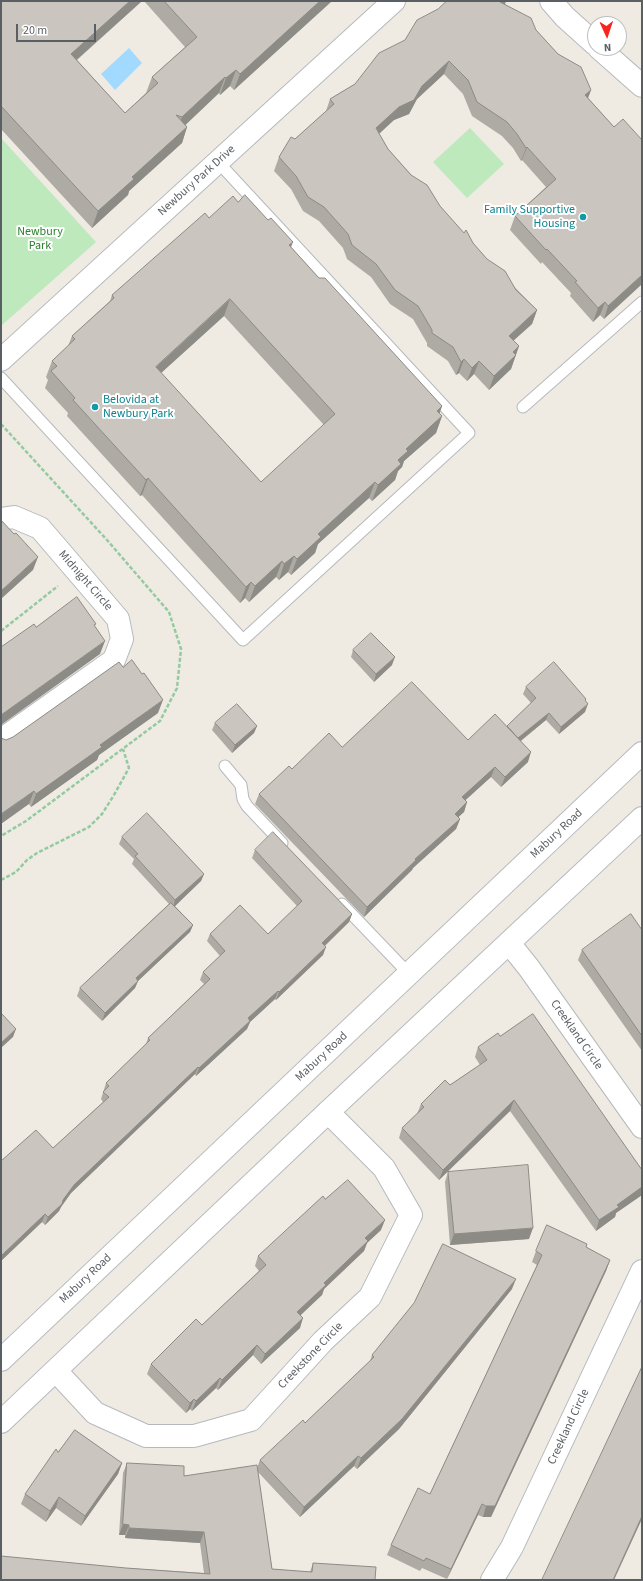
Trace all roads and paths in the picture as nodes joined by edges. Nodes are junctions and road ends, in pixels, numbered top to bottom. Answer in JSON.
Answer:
{"nodes":[{"id":1,"x":394,"y":1,"type":"edge"},
{"id":2,"x":551,"y":1,"type":"edge"},
{"id":3,"x":587,"y":37,"type":"edge"},
{"id":4,"x":608,"y":56,"type":"edge"},
{"id":5,"x":642,"y":86,"type":"edge"},
{"id":6,"x":218,"y":162,"type":"junction"},
{"id":7,"x":642,"y":302,"type":"edge"},
{"id":8,"x":1,"y":360,"type":"edge"},
{"id":9,"x":1,"y":378,"type":"edge"},
{"id":10,"x":523,"y":407,"type":"dead end"},
{"id":11,"x":1,"y":519,"type":"edge"},
{"id":12,"x":107,"y":540,"type":"dead end"},
{"id":13,"x":104,"y":542,"type":"dead end"},
{"id":14,"x":61,"y":582,"type":"dead end"},
{"id":15,"x":1,"y":631,"type":"edge"},
{"id":16,"x":1,"y":740,"type":"edge"},
{"id":17,"x":123,"y":749,"type":"edge"},
{"id":18,"x":642,"y":753,"type":"edge"},
{"id":19,"x":226,"y":766,"type":"dead end"},
{"id":20,"x":642,"y":818,"type":"edge"},
{"id":21,"x":290,"y":851,"type":"edge"},
{"id":22,"x":1,"y":880,"type":"edge"},
{"id":23,"x":333,"y":895,"type":"edge"},
{"id":24,"x":509,"y":943,"type":"junction"},
{"id":25,"x":409,"y":974,"type":"junction"},
{"id":26,"x":328,"y":1112,"type":"junction"},
{"id":27,"x":642,"y":1127,"type":"edge"},
{"id":28,"x":642,"y":1271,"type":"edge"},
{"id":29,"x":1,"y":1360,"type":"edge"},
{"id":30,"x":56,"y":1371,"type":"junction"},
{"id":31,"x":1,"y":1422,"type":"edge"},
{"id":32,"x":492,"y":1580,"type":"edge"}],
"edges":[{"from":1,"to":6,"type":"street","name":"Newbury Park Drive"},
{"from":2,"to":3,"type":"street"},
{"from":4,"to":5,"type":"street"},
{"from":6,"to":8,"type":"street","name":"Newbury Park Drive"},
{"from":6,"to":9,"type":"lane"},
{"from":7,"to":10,"type":"lane"},
{"from":11,"to":16,"type":"street","name":"Midnight Circle"},
{"from":12,"to":13,"type":"path"},
{"from":14,"to":15,"type":"path"},
{"from":17,"to":22,"type":"path"},
{"from":18,"to":25,"type":"street","name":"Mabury Road"},
{"from":19,"to":21,"type":"lane"},
{"from":20,"to":24,"type":"street"},
{"from":23,"to":25,"type":"lane"},
{"from":24,"to":26,"type":"street"},
{"from":24,"to":27,"type":"street","name":"Creekland Circle"},
{"from":25,"to":29,"type":"street","name":"Mabury Road"},
{"from":26,"to":30,"type":"street"},
{"from":26,"to":30,"type":"street","name":"Creekstone Circle"},
{"from":28,"to":32,"type":"street","name":"Creekland Circle"},
{"from":30,"to":31,"type":"street"}]}
